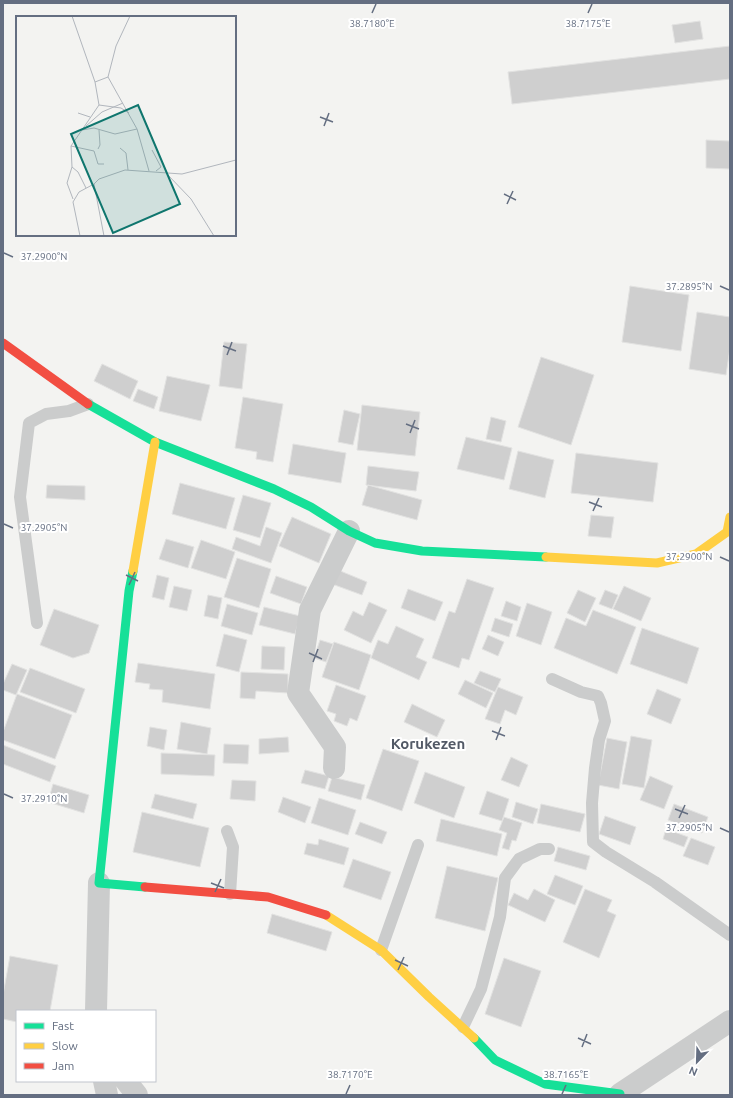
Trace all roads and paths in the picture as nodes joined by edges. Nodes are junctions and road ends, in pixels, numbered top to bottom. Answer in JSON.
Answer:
{"nodes":[{"id":1,"x":3,"y":344,"type":"edge"},
{"id":2,"x":88,"y":404,"type":"junction"},
{"id":3,"x":155,"y":442,"type":"junction"},
{"id":4,"x":729,"y":527,"type":"edge"},
{"id":5,"x":349,"y":531,"type":"junction"},
{"id":6,"x":37,"y":623,"type":"dead end"},
{"id":7,"x":552,"y":679,"type":"dead end"},
{"id":8,"x":334,"y":768,"type":"dead end"},
{"id":9,"x":227,"y":831,"type":"dead end"},
{"id":10,"x":418,"y":845,"type":"dead end"},
{"id":11,"x":549,"y":849,"type":"dead end"},
{"id":12,"x":99,"y":884,"type":"junction"},
{"id":13,"x":230,"y":894,"type":"junction"},
{"id":14,"x":730,"y":935,"type":"edge"},
{"id":15,"x":381,"y":950,"type":"junction"},
{"id":16,"x":96,"y":1010,"type":"edge"},
{"id":17,"x":730,"y":1021,"type":"edge"},
{"id":18,"x":463,"y":1027,"type":"junction"},
{"id":19,"x":104,"y":1082,"type":"edge"},
{"id":20,"x":127,"y":1082,"type":"edge"},
{"id":21,"x":107,"y":1095,"type":"edge"},
{"id":22,"x":137,"y":1095,"type":"edge"},
{"id":23,"x":619,"y":1095,"type":"edge"}],
"edges":[{"from":1,"to":2,"type":"street"},
{"from":2,"to":3,"type":"street"},
{"from":2,"to":6,"type":"lane"},
{"from":3,"to":5,"type":"street"},
{"from":3,"to":12,"type":"street"},
{"from":4,"to":5,"type":"street"},
{"from":5,"to":8,"type":"street"},
{"from":7,"to":14,"type":"lane"},
{"from":9,"to":13,"type":"lane"},
{"from":10,"to":15,"type":"lane"},
{"from":11,"to":18,"type":"lane"},
{"from":12,"to":13,"type":"street"},
{"from":12,"to":16,"type":"street"},
{"from":13,"to":15,"type":"street"},
{"from":15,"to":18,"type":"street"},
{"from":17,"to":23,"type":"street"},
{"from":18,"to":23,"type":"street"},
{"from":19,"to":21,"type":"street"},
{"from":20,"to":22,"type":"street"}]}
